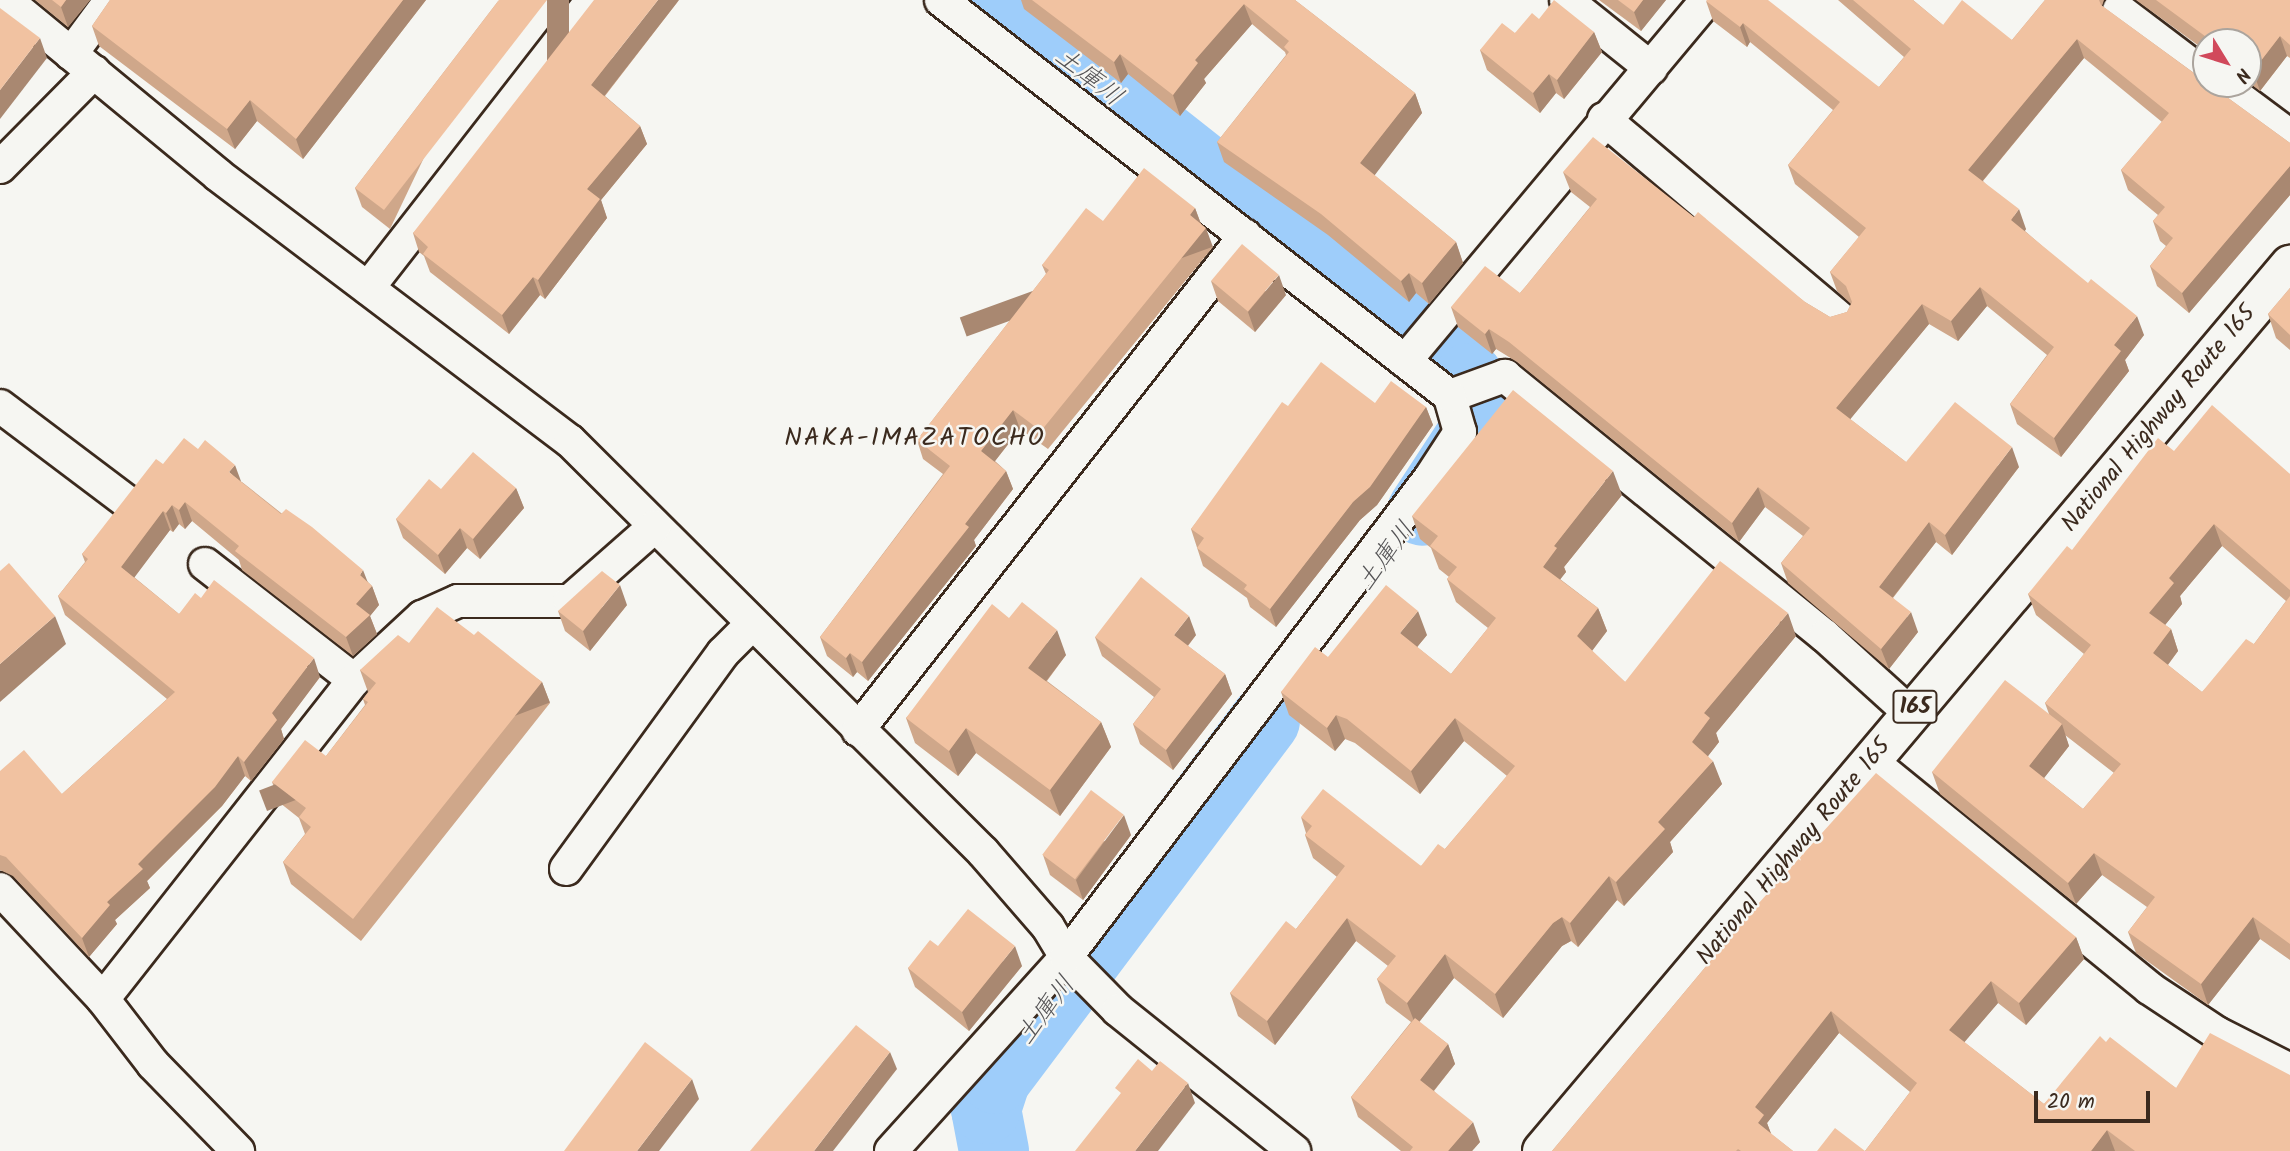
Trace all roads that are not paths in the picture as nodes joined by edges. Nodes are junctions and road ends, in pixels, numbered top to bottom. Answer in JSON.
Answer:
{"nodes":[{"id":1,"x":6,"y":0,"type":"edge"},
{"id":2,"x":111,"y":0,"type":"edge"},
{"id":3,"x":592,"y":0,"type":"edge"},
{"id":4,"x":941,"y":0,"type":"edge"},
{"id":5,"x":1706,"y":0,"type":"edge"},
{"id":6,"x":1583,"y":5,"type":"edge"},
{"id":7,"x":2119,"y":10,"type":"dead end"},
{"id":8,"x":83,"y":63,"type":"junction"},
{"id":9,"x":2192,"y":65,"type":"edge"},
{"id":10,"x":1651,"y":68,"type":"junction"},
{"id":11,"x":2239,"y":98,"type":"edge"},
{"id":12,"x":1604,"y":119,"type":"junction"},
{"id":13,"x":2290,"y":136,"type":"edge"},
{"id":14,"x":0,"y":167,"type":"edge"},
{"id":15,"x":1245,"y":236,"type":"junction"},
{"id":16,"x":2290,"y":265,"type":"edge"},
{"id":17,"x":368,"y":288,"type":"junction"},
{"id":18,"x":1841,"y":319,"type":"edge"},
{"id":19,"x":1405,"y":360,"type":"junction"},
{"id":20,"x":1465,"y":390,"type":"junction"},
{"id":21,"x":0,"y":406,"type":"edge"},
{"id":22,"x":126,"y":501,"type":"edge"},
{"id":23,"x":655,"y":526,"type":"junction"},
{"id":24,"x":205,"y":564,"type":"dead end"},
{"id":25,"x":752,"y":624,"type":"junction"},
{"id":26,"x":354,"y":680,"type":"junction"},
{"id":27,"x":1910,"y":713,"type":"junction"},
{"id":28,"x":858,"y":730,"type":"junction"},
{"id":29,"x":1871,"y":761,"type":"junction"},
{"id":30,"x":566,"y":869,"type":"dead end"},
{"id":31,"x":0,"y":889,"type":"edge"},
{"id":32,"x":1066,"y":957,"type":"junction"},
{"id":33,"x":103,"y":999,"type":"junction"},
{"id":34,"x":2290,"y":1070,"type":"edge"},
{"id":35,"x":238,"y":1151,"type":"edge"},
{"id":36,"x":891,"y":1151,"type":"edge"},
{"id":37,"x":1294,"y":1151,"type":"edge"},
{"id":38,"x":1542,"y":1151,"type":"edge"}],
"edges":[{"from":1,"to":8,"type":"street"},
{"from":2,"to":8,"type":"street"},
{"from":3,"to":17,"type":"street"},
{"from":4,"to":15,"type":"street"},
{"from":5,"to":10,"type":"street"},
{"from":6,"to":10,"type":"street"},
{"from":7,"to":9,"type":"street"},
{"from":8,"to":14,"type":"street"},
{"from":8,"to":17,"type":"street"},
{"from":10,"to":12,"type":"street"},
{"from":11,"to":13,"type":"street"},
{"from":12,"to":18,"type":"street"},
{"from":12,"to":19,"type":"street"},
{"from":15,"to":19,"type":"street"},
{"from":15,"to":28,"type":"street"},
{"from":16,"to":27,"type":"highway","name":"National Highway Route 165","number":"165"},
{"from":17,"to":23,"type":"street"},
{"from":19,"to":20,"type":"street"},
{"from":20,"to":27,"type":"street"},
{"from":20,"to":32,"type":"street"},
{"from":21,"to":22,"type":"street"},
{"from":23,"to":25,"type":"street"},
{"from":23,"to":26,"type":"street"},
{"from":24,"to":26,"type":"street"},
{"from":25,"to":28,"type":"street"},
{"from":25,"to":30,"type":"street"},
{"from":26,"to":33,"type":"street"},
{"from":27,"to":29,"type":"highway","name":"National Highway Route 165","number":"165"},
{"from":28,"to":32,"type":"street"},
{"from":29,"to":34,"type":"street"},
{"from":29,"to":38,"type":"highway","name":"National Highway Route 165","number":"165"},
{"from":31,"to":33,"type":"street"},
{"from":32,"to":36,"type":"street"},
{"from":32,"to":37,"type":"street"},
{"from":33,"to":35,"type":"street"}]}
